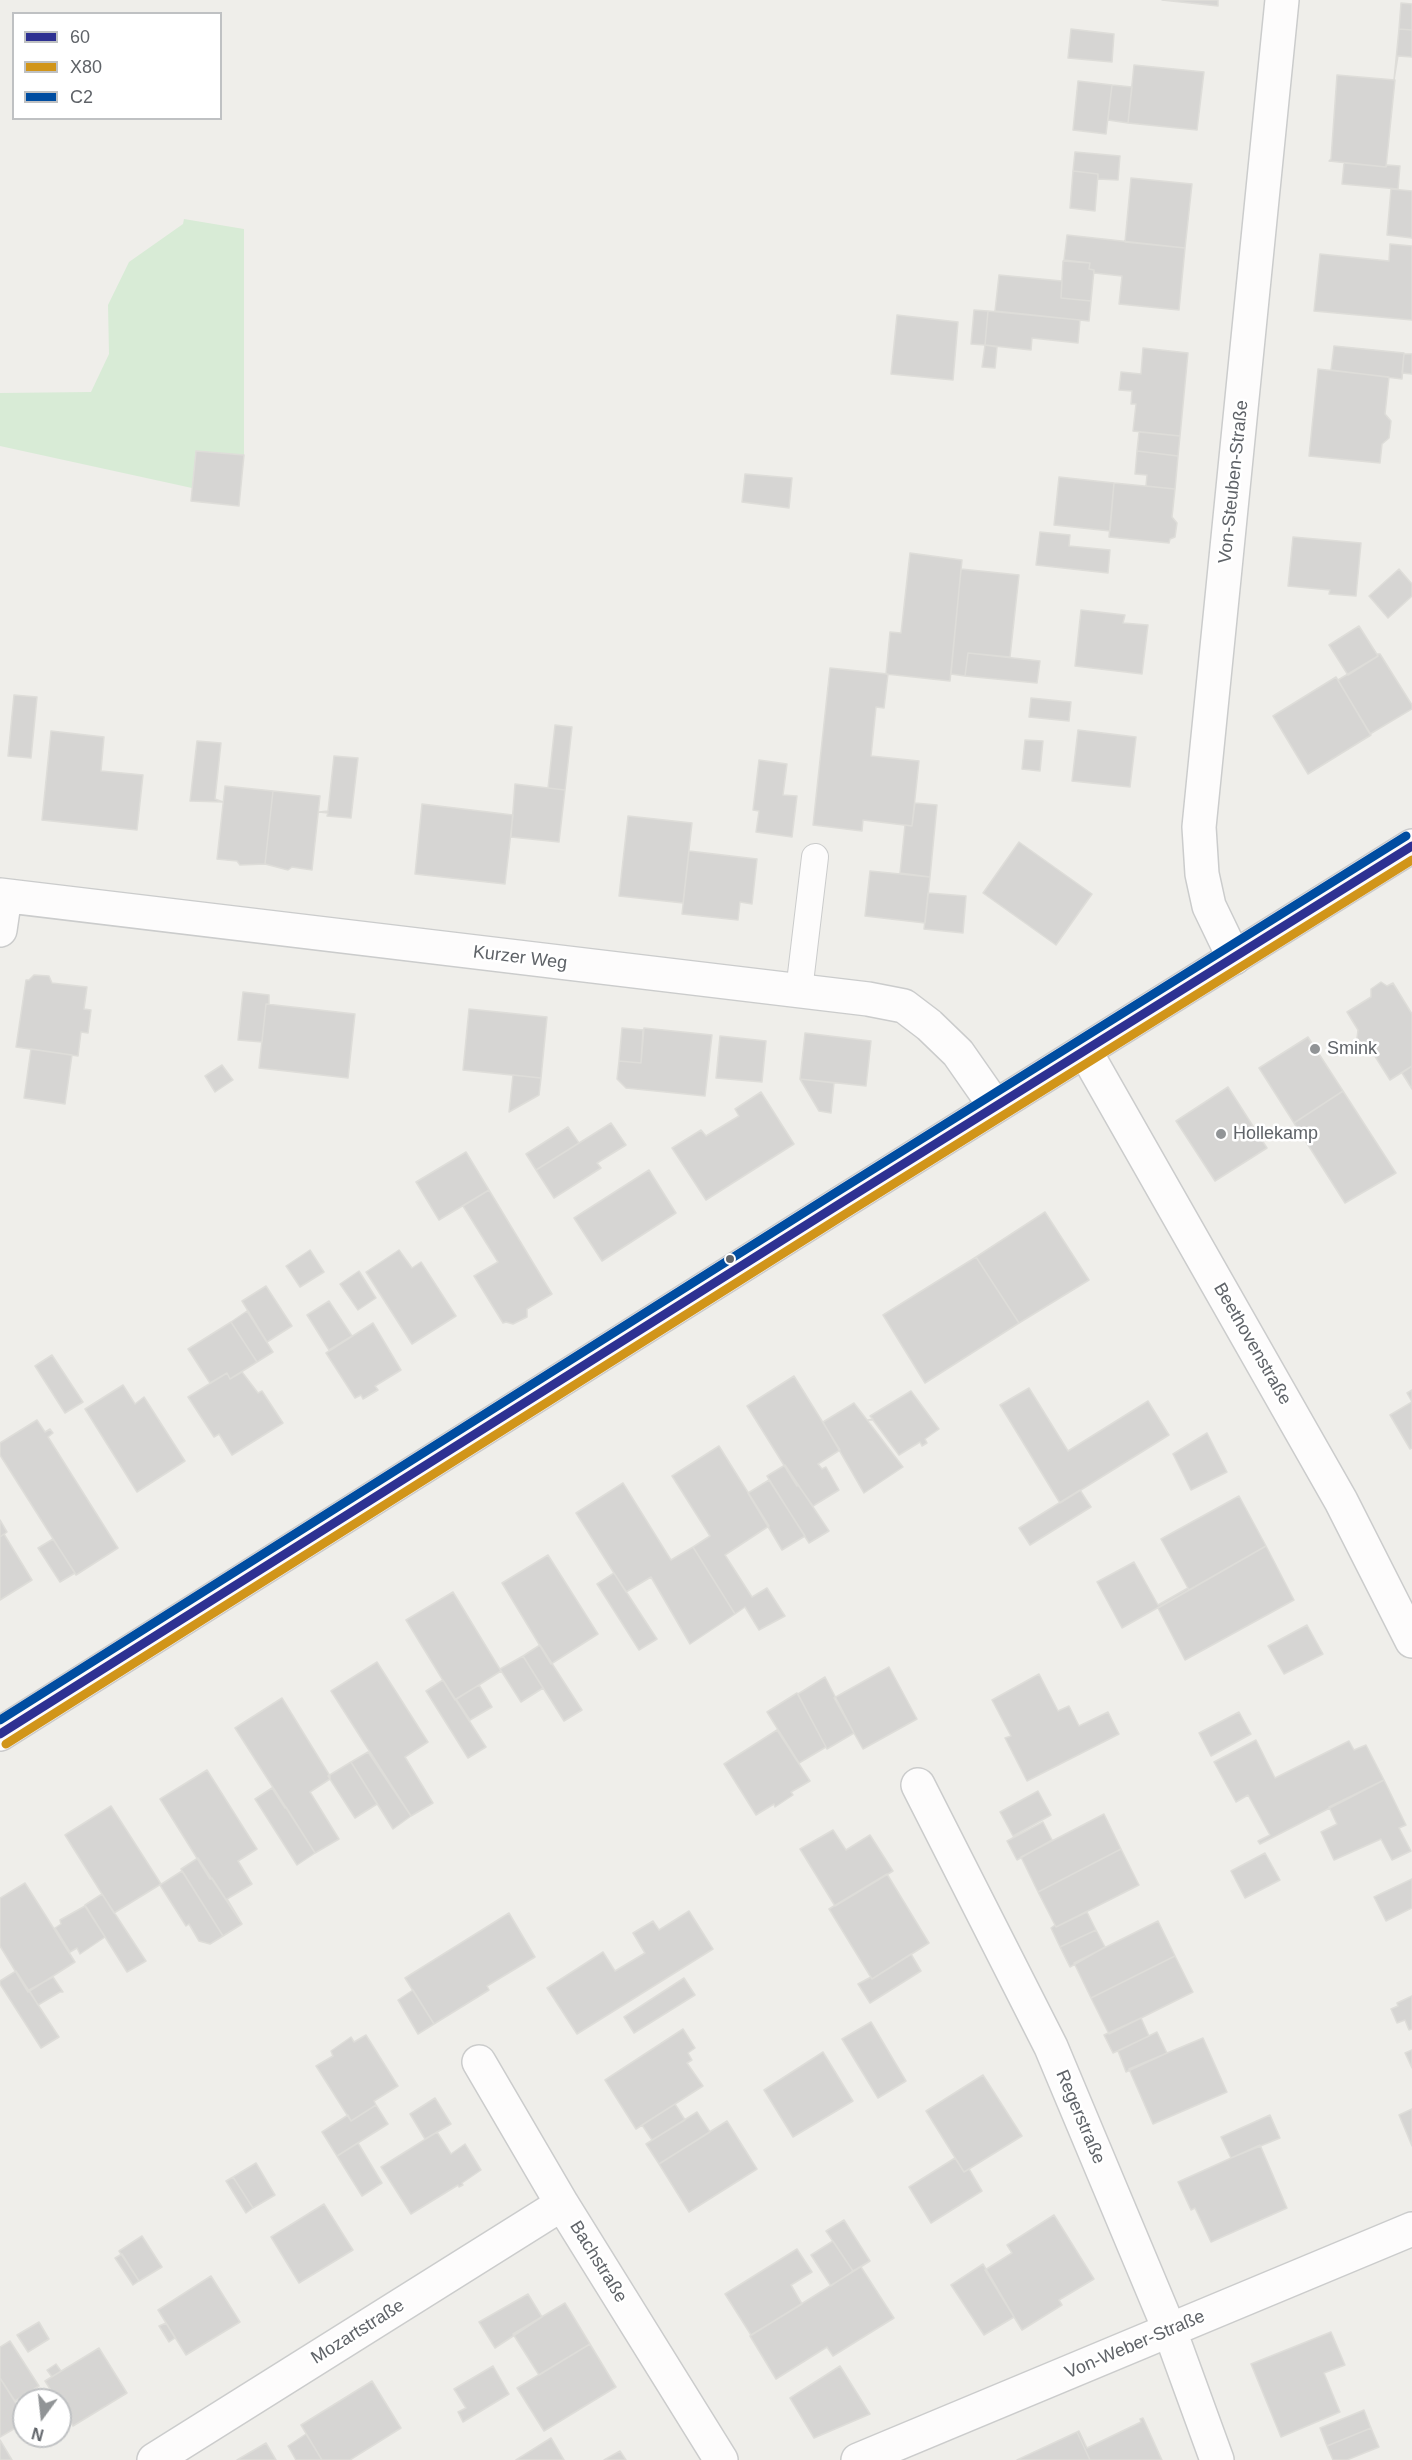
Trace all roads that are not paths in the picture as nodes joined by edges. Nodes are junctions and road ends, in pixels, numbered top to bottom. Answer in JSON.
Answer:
{"nodes":[{"id":1,"x":1282,"y":0,"type":"edge"},
{"id":2,"x":1412,"y":846,"type":"edge"},
{"id":3,"x":815,"y":857,"type":"dead end"},
{"id":4,"x":3,"y":896,"type":"edge"},
{"id":5,"x":0,"y":930,"type":"edge"},
{"id":6,"x":1234,"y":958,"type":"junction"},
{"id":7,"x":799,"y":991,"type":"junction"},
{"id":8,"x":1085,"y":1051,"type":"junction"},
{"id":9,"x":995,"y":1106,"type":"junction"},
{"id":10,"x":1412,"y":1641,"type":"edge"},
{"id":11,"x":0,"y":1734,"type":"edge"},
{"id":12,"x":918,"y":1785,"type":"dead end"},
{"id":13,"x":479,"y":2062,"type":"dead end"},
{"id":14,"x":562,"y":2204,"type":"junction"},
{"id":15,"x":1412,"y":2229,"type":"edge"},
{"id":16,"x":1170,"y":2331,"type":"junction"},
{"id":17,"x":154,"y":2460,"type":"edge"},
{"id":18,"x":721,"y":2460,"type":"edge"},
{"id":19,"x":858,"y":2460,"type":"edge"},
{"id":20,"x":1217,"y":2460,"type":"edge"}],
"edges":[{"from":1,"to":6,"type":"street","name":"Von-Steuben-Straße"},
{"from":2,"to":6,"type":"street"},
{"from":3,"to":7,"type":"lane"},
{"from":4,"to":5,"type":"street"},
{"from":4,"to":7,"type":"street","name":"Kurzer Weg"},
{"from":6,"to":8,"type":"street"},
{"from":7,"to":9,"type":"street","name":"Kurzer Weg"},
{"from":8,"to":9,"type":"street"},
{"from":8,"to":10,"type":"street","name":"Beethovenstraße"},
{"from":9,"to":11,"type":"street"},
{"from":12,"to":16,"type":"street","name":"Regerstraße"},
{"from":13,"to":14,"type":"street","name":"Bachstraße"},
{"from":14,"to":17,"type":"street","name":"Mozartstraße"},
{"from":14,"to":18,"type":"street","name":"Bachstraße"},
{"from":15,"to":16,"type":"street","name":"Von-Weber-Straße"},
{"from":16,"to":19,"type":"street","name":"Von-Weber-Straße"},
{"from":16,"to":20,"type":"street","name":"Regerstraße"}]}
